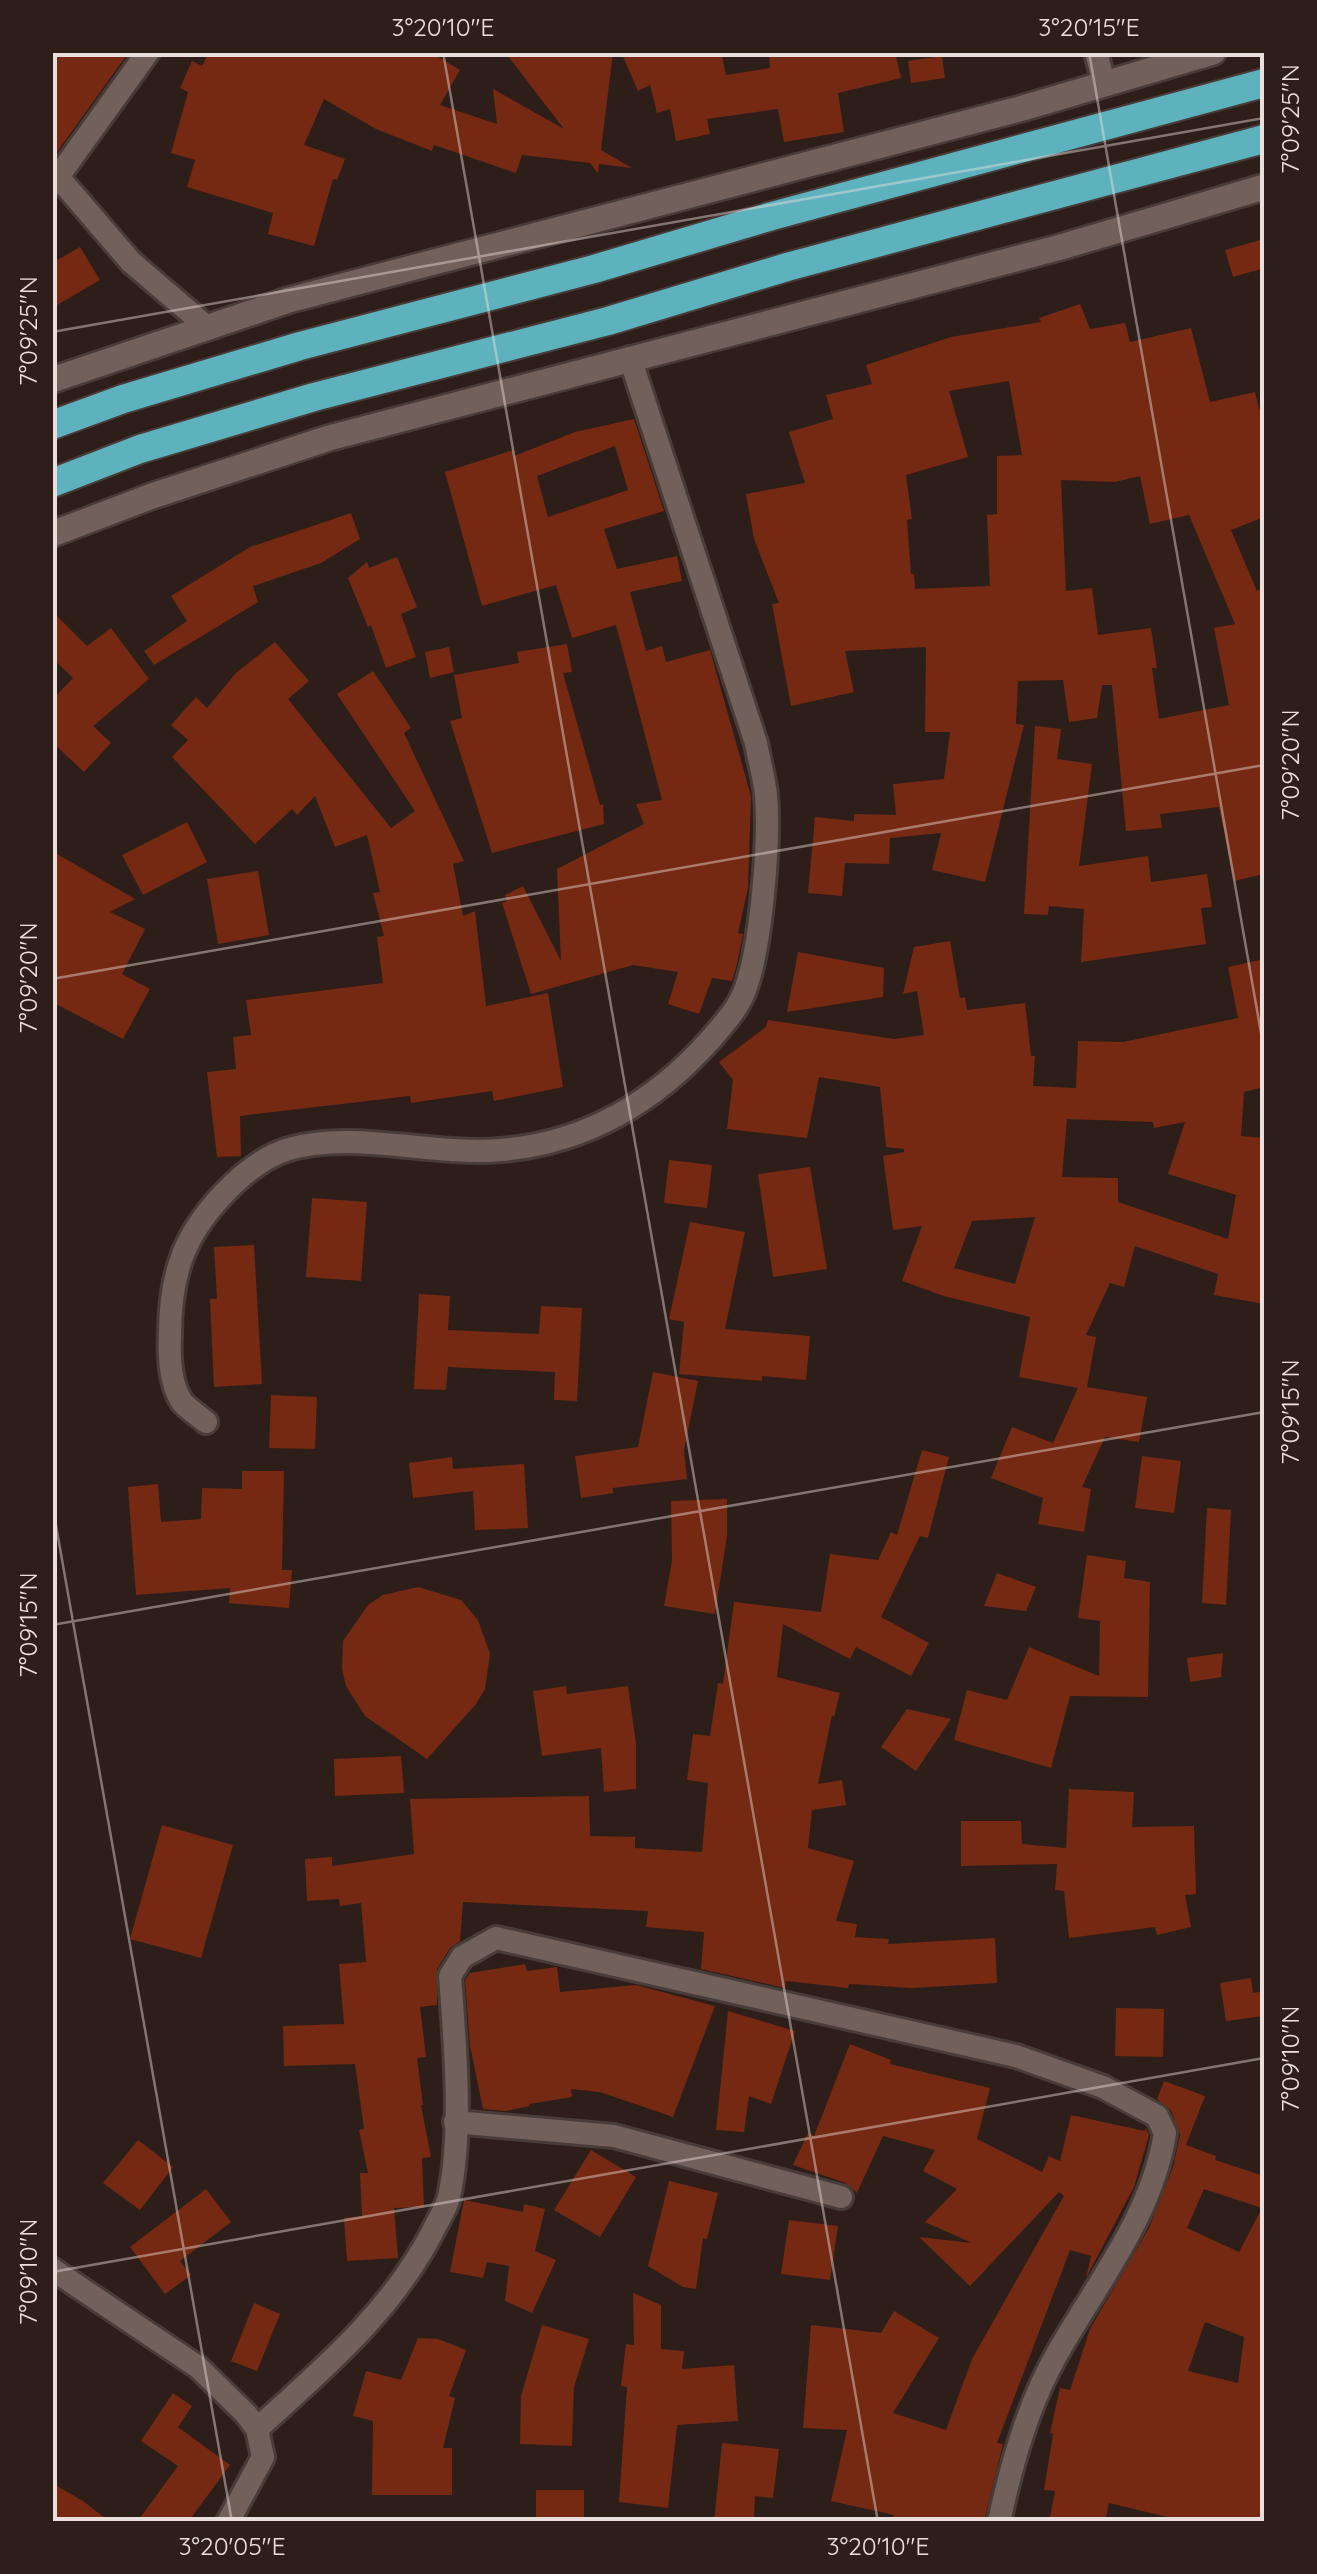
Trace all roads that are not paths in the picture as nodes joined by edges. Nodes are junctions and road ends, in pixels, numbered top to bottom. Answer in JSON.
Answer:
{"nodes":[{"id":1,"x":148,"y":52,"type":"edge"},
{"id":2,"x":1096,"y":52,"type":"edge"},
{"id":3,"x":1213,"y":52,"type":"edge"},
{"id":4,"x":1264,"y":83,"type":"edge"},
{"id":5,"x":1104,"y":84,"type":"junction"},
{"id":6,"x":1264,"y":139,"type":"edge"},
{"id":7,"x":56,"y":181,"type":"edge"},
{"id":8,"x":1264,"y":188,"type":"edge"},
{"id":9,"x":207,"y":327,"type":"junction"},
{"id":10,"x":630,"y":358,"type":"junction"},
{"id":11,"x":52,"y":380,"type":"edge"},
{"id":12,"x":52,"y":426,"type":"edge"},
{"id":13,"x":52,"y":483,"type":"edge"},
{"id":14,"x":52,"y":534,"type":"edge"},
{"id":15,"x":206,"y":1422,"type":"dead end"},
{"id":16,"x":455,"y":2122,"type":"junction"},
{"id":17,"x":841,"y":2197,"type":"dead end"},
{"id":18,"x":52,"y":2268,"type":"edge"},
{"id":19,"x":257,"y":2429,"type":"junction"},
{"id":20,"x":228,"y":2522,"type":"edge"},
{"id":21,"x":999,"y":2522,"type":"edge"}],
"edges":[{"from":1,"to":7,"type":"street"},
{"from":2,"to":5,"type":"street"},
{"from":3,"to":5,"type":"street"},
{"from":4,"to":12,"type":"highway"},
{"from":5,"to":9,"type":"street"},
{"from":6,"to":13,"type":"highway"},
{"from":7,"to":9,"type":"street"},
{"from":8,"to":10,"type":"street"},
{"from":9,"to":11,"type":"street"},
{"from":10,"to":14,"type":"street"},
{"from":10,"to":15,"type":"street"},
{"from":16,"to":17,"type":"street"},
{"from":16,"to":19,"type":"street"},
{"from":16,"to":21,"type":"street"},
{"from":18,"to":19,"type":"street"},
{"from":19,"to":20,"type":"street"}]}
